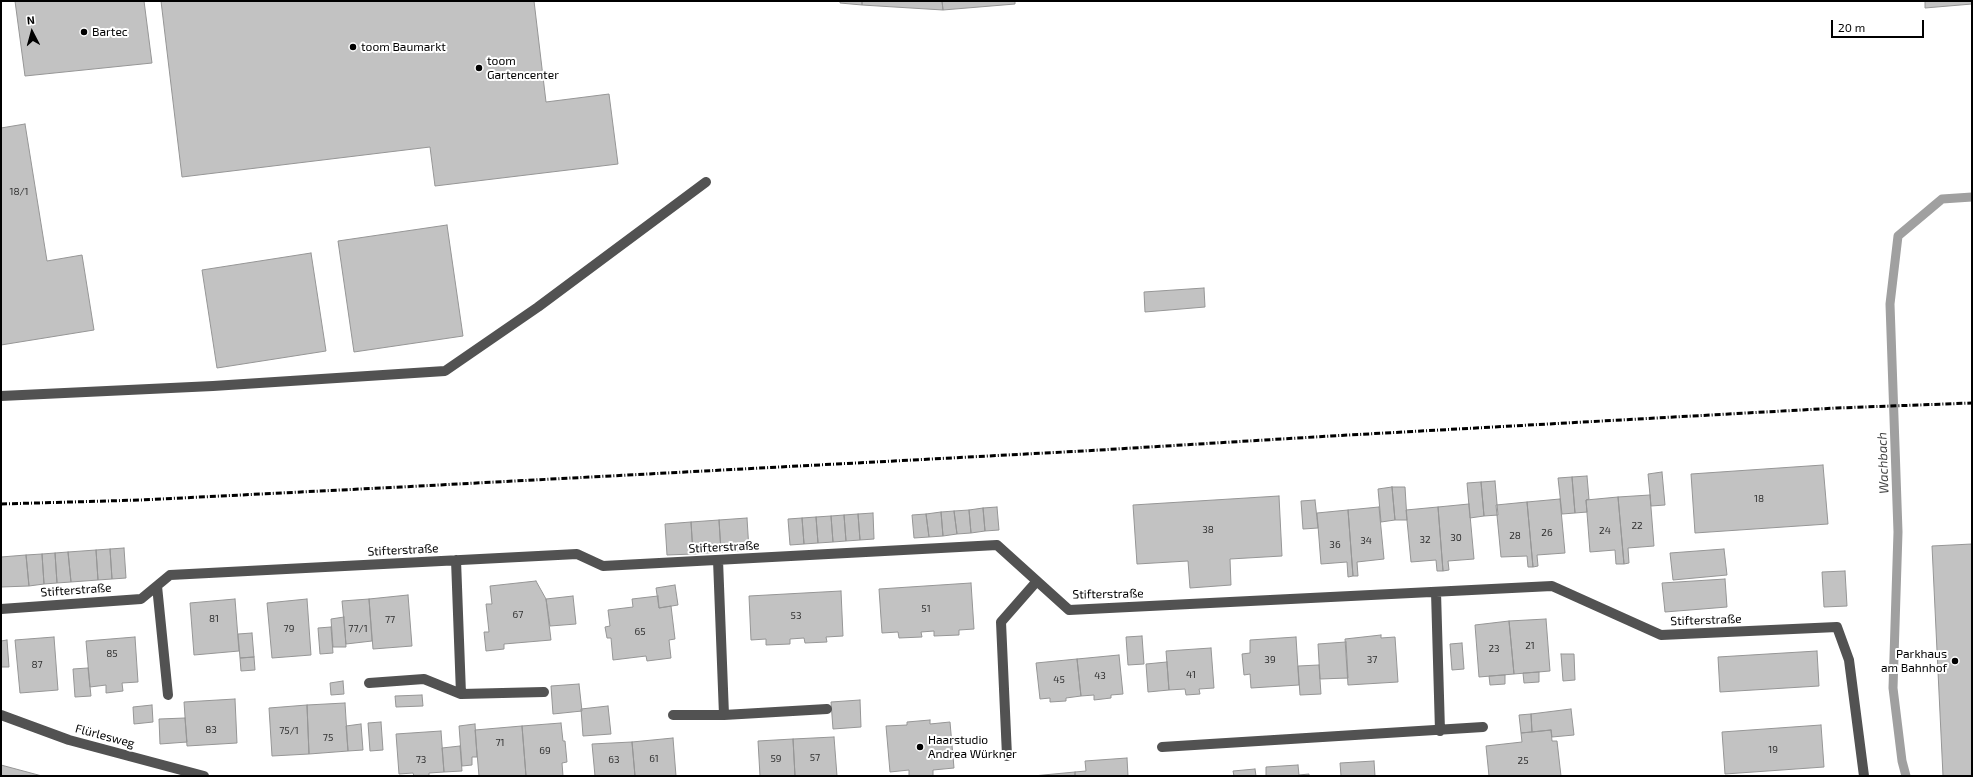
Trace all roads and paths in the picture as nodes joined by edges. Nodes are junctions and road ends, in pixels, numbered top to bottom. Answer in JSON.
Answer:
{"nodes":[{"id":1,"x":706,"y":182,"type":"dead end"},
{"id":2,"x":1,"y":396,"type":"edge"},
{"id":3,"x":456,"y":560,"type":"junction"},
{"id":4,"x":718,"y":560,"type":"junction"},
{"id":5,"x":1037,"y":581,"type":"junction"},
{"id":6,"x":157,"y":586,"type":"junction"},
{"id":7,"x":1436,"y":592,"type":"junction"},
{"id":8,"x":1,"y":609,"type":"edge"},
{"id":9,"x":369,"y":683,"type":"dead end"},
{"id":10,"x":544,"y":692,"type":"dead end"},
{"id":11,"x":461,"y":694,"type":"junction"},
{"id":12,"x":168,"y":696,"type":"dead end"},
{"id":13,"x":827,"y":709,"type":"dead end"},
{"id":14,"x":1,"y":715,"type":"edge"},
{"id":15,"x":673,"y":715,"type":"dead end"},
{"id":16,"x":724,"y":715,"type":"junction"},
{"id":17,"x":1483,"y":728,"type":"dead end"},
{"id":18,"x":1440,"y":731,"type":"junction"},
{"id":19,"x":1162,"y":747,"type":"dead end"},
{"id":20,"x":1007,"y":756,"type":"dead end"},
{"id":21,"x":204,"y":776,"type":"edge"},
{"id":22,"x":1864,"y":776,"type":"edge"}],
"edges":[{"from":1,"to":2,"type":"street"},
{"from":3,"to":4,"type":"street","name":"Stifterstraße"},
{"from":3,"to":6,"type":"street","name":"Stifterstraße"},
{"from":3,"to":11,"type":"street"},
{"from":4,"to":5,"type":"street","name":"Stifterstraße"},
{"from":4,"to":16,"type":"street"},
{"from":5,"to":7,"type":"street","name":"Stifterstraße"},
{"from":5,"to":20,"type":"street"},
{"from":6,"to":8,"type":"street","name":"Stifterstraße"},
{"from":6,"to":12,"type":"street"},
{"from":7,"to":18,"type":"street"},
{"from":7,"to":22,"type":"street","name":"Stifterstraße"},
{"from":9,"to":11,"type":"street"},
{"from":10,"to":11,"type":"street"},
{"from":13,"to":16,"type":"street"},
{"from":14,"to":21,"type":"street","name":"Flürlesweg"},
{"from":15,"to":16,"type":"street"},
{"from":17,"to":18,"type":"street"},
{"from":18,"to":19,"type":"street"}]}
